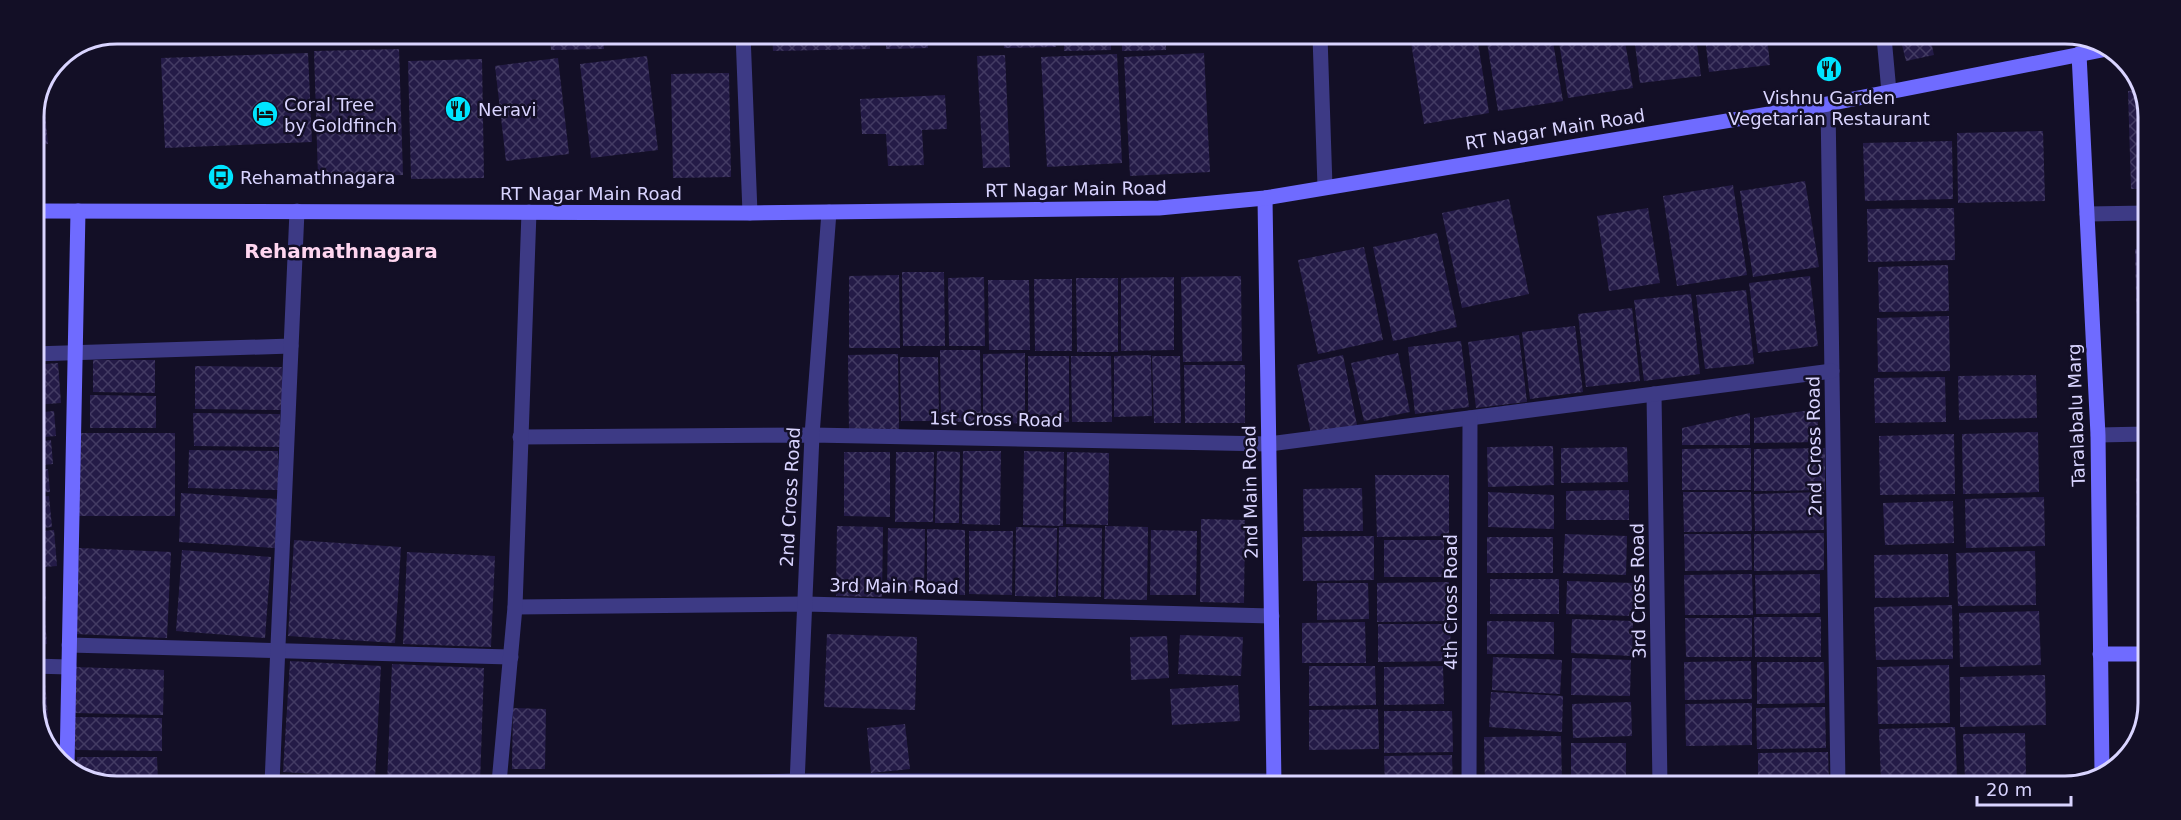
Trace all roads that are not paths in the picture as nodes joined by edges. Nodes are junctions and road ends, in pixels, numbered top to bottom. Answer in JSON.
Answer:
{"nodes":[{"id":1,"x":743,"y":44,"type":"edge"},
{"id":2,"x":1320,"y":44,"type":"edge"},
{"id":3,"x":1885,"y":44,"type":"edge"},
{"id":4,"x":2097,"y":51,"type":"edge"},
{"id":5,"x":2079,"y":54,"type":"junction"},
{"id":6,"x":1889,"y":92,"type":"junction"},
{"id":7,"x":1828,"y":104,"type":"junction"},
{"id":8,"x":1325,"y":187,"type":"junction"},
{"id":9,"x":1264,"y":198,"type":"junction"},
{"id":10,"x":297,"y":210,"type":"junction"},
{"id":11,"x":78,"y":211,"type":"junction"},
{"id":12,"x":44,"y":212,"type":"edge"},
{"id":13,"x":829,"y":212,"type":"junction"},
{"id":14,"x":530,"y":213,"type":"junction"},
{"id":15,"x":750,"y":213,"type":"junction"},
{"id":16,"x":2137,"y":213,"type":"edge"},
{"id":17,"x":2087,"y":214,"type":"junction"},
{"id":18,"x":291,"y":346,"type":"junction"},
{"id":19,"x":73,"y":352,"type":"junction"},
{"id":20,"x":44,"y":353,"type":"edge"},
{"id":21,"x":1832,"y":371,"type":"junction"},
{"id":22,"x":1654,"y":394,"type":"junction"},
{"id":23,"x":1470,"y":418,"type":"junction"},
{"id":24,"x":2138,"y":434,"type":"edge"},
{"id":25,"x":812,"y":435,"type":"junction"},
{"id":26,"x":2098,"y":435,"type":"junction"},
{"id":27,"x":520,"y":437,"type":"junction"},
{"id":28,"x":1269,"y":444,"type":"junction"},
{"id":29,"x":805,"y":604,"type":"junction"},
{"id":30,"x":515,"y":607,"type":"junction"},
{"id":31,"x":1272,"y":616,"type":"junction"},
{"id":32,"x":69,"y":645,"type":"junction"},
{"id":33,"x":278,"y":649,"type":"junction"},
{"id":34,"x":2100,"y":654,"type":"junction"},
{"id":35,"x":2138,"y":654,"type":"edge"},
{"id":36,"x":511,"y":657,"type":"junction"},
{"id":37,"x":44,"y":666,"type":"edge"},
{"id":38,"x":69,"y":667,"type":"junction"},
{"id":39,"x":67,"y":757,"type":"edge"},
{"id":40,"x":2102,"y":766,"type":"edge"},
{"id":41,"x":272,"y":776,"type":"edge"},
{"id":42,"x":500,"y":776,"type":"edge"},
{"id":43,"x":797,"y":776,"type":"edge"},
{"id":44,"x":1274,"y":776,"type":"edge"},
{"id":45,"x":1469,"y":776,"type":"edge"},
{"id":46,"x":1660,"y":776,"type":"edge"},
{"id":47,"x":1838,"y":776,"type":"edge"}],
"edges":[{"from":1,"to":15,"type":"street"},
{"from":2,"to":8,"type":"street"},
{"from":3,"to":6,"type":"street"},
{"from":4,"to":5,"type":"street","name":"RT Nagar Main Road"},
{"from":5,"to":6,"type":"street","name":"RT Nagar Main Road"},
{"from":5,"to":17,"type":"street","name":"Taralabalu Marg"},
{"from":6,"to":7,"type":"street","name":"RT Nagar Main Road"},
{"from":7,"to":8,"type":"street","name":"RT Nagar Main Road"},
{"from":7,"to":21,"type":"street","name":"2nd Cross Road"},
{"from":8,"to":9,"type":"street","name":"RT Nagar Main Road"},
{"from":9,"to":13,"type":"street","name":"RT Nagar Main Road"},
{"from":9,"to":28,"type":"street","name":"2nd Main Road"},
{"from":10,"to":11,"type":"street","name":"RT Nagar Main Road"},
{"from":10,"to":14,"type":"street","name":"RT Nagar Main Road"},
{"from":10,"to":18,"type":"street"},
{"from":11,"to":12,"type":"street","name":"RT Nagar Main Road"},
{"from":11,"to":19,"type":"street"},
{"from":13,"to":15,"type":"street","name":"RT Nagar Main Road"},
{"from":13,"to":25,"type":"street","name":"2nd Cross Road"},
{"from":14,"to":15,"type":"street","name":"RT Nagar Main Road"},
{"from":14,"to":27,"type":"street"},
{"from":16,"to":17,"type":"street"},
{"from":17,"to":26,"type":"street","name":"Taralabalu Marg"},
{"from":18,"to":19,"type":"street"},
{"from":18,"to":33,"type":"street"},
{"from":19,"to":20,"type":"street"},
{"from":19,"to":32,"type":"street"},
{"from":21,"to":22,"type":"street","name":"1st Cross Road"},
{"from":21,"to":47,"type":"street","name":"2nd Cross Road"},
{"from":22,"to":23,"type":"street","name":"1st Cross Road"},
{"from":22,"to":46,"type":"street","name":"3rd Cross Road"},
{"from":23,"to":28,"type":"street","name":"1st Cross Road"},
{"from":23,"to":45,"type":"street","name":"4th Cross Road"},
{"from":24,"to":26,"type":"street"},
{"from":25,"to":27,"type":"street","name":"1st Cross Road"},
{"from":25,"to":28,"type":"street","name":"1st Cross Road"},
{"from":25,"to":29,"type":"street","name":"2nd Cross Road"},
{"from":26,"to":34,"type":"street","name":"Taralabalu Marg"},
{"from":27,"to":30,"type":"street"},
{"from":28,"to":31,"type":"street","name":"2nd Main Road"},
{"from":29,"to":30,"type":"street","name":"3rd Main Road"},
{"from":29,"to":31,"type":"street","name":"3rd Main Road"},
{"from":29,"to":43,"type":"street","name":"2nd Cross Road"},
{"from":30,"to":36,"type":"street"},
{"from":31,"to":44,"type":"street","name":"2nd Main Road"},
{"from":32,"to":33,"type":"street"},
{"from":32,"to":38,"type":"street"},
{"from":33,"to":36,"type":"street"},
{"from":33,"to":41,"type":"street"},
{"from":34,"to":35,"type":"street"},
{"from":34,"to":40,"type":"street","name":"Taralabalu Marg"},
{"from":36,"to":42,"type":"street"},
{"from":37,"to":38,"type":"street"},
{"from":38,"to":39,"type":"street"}]}
